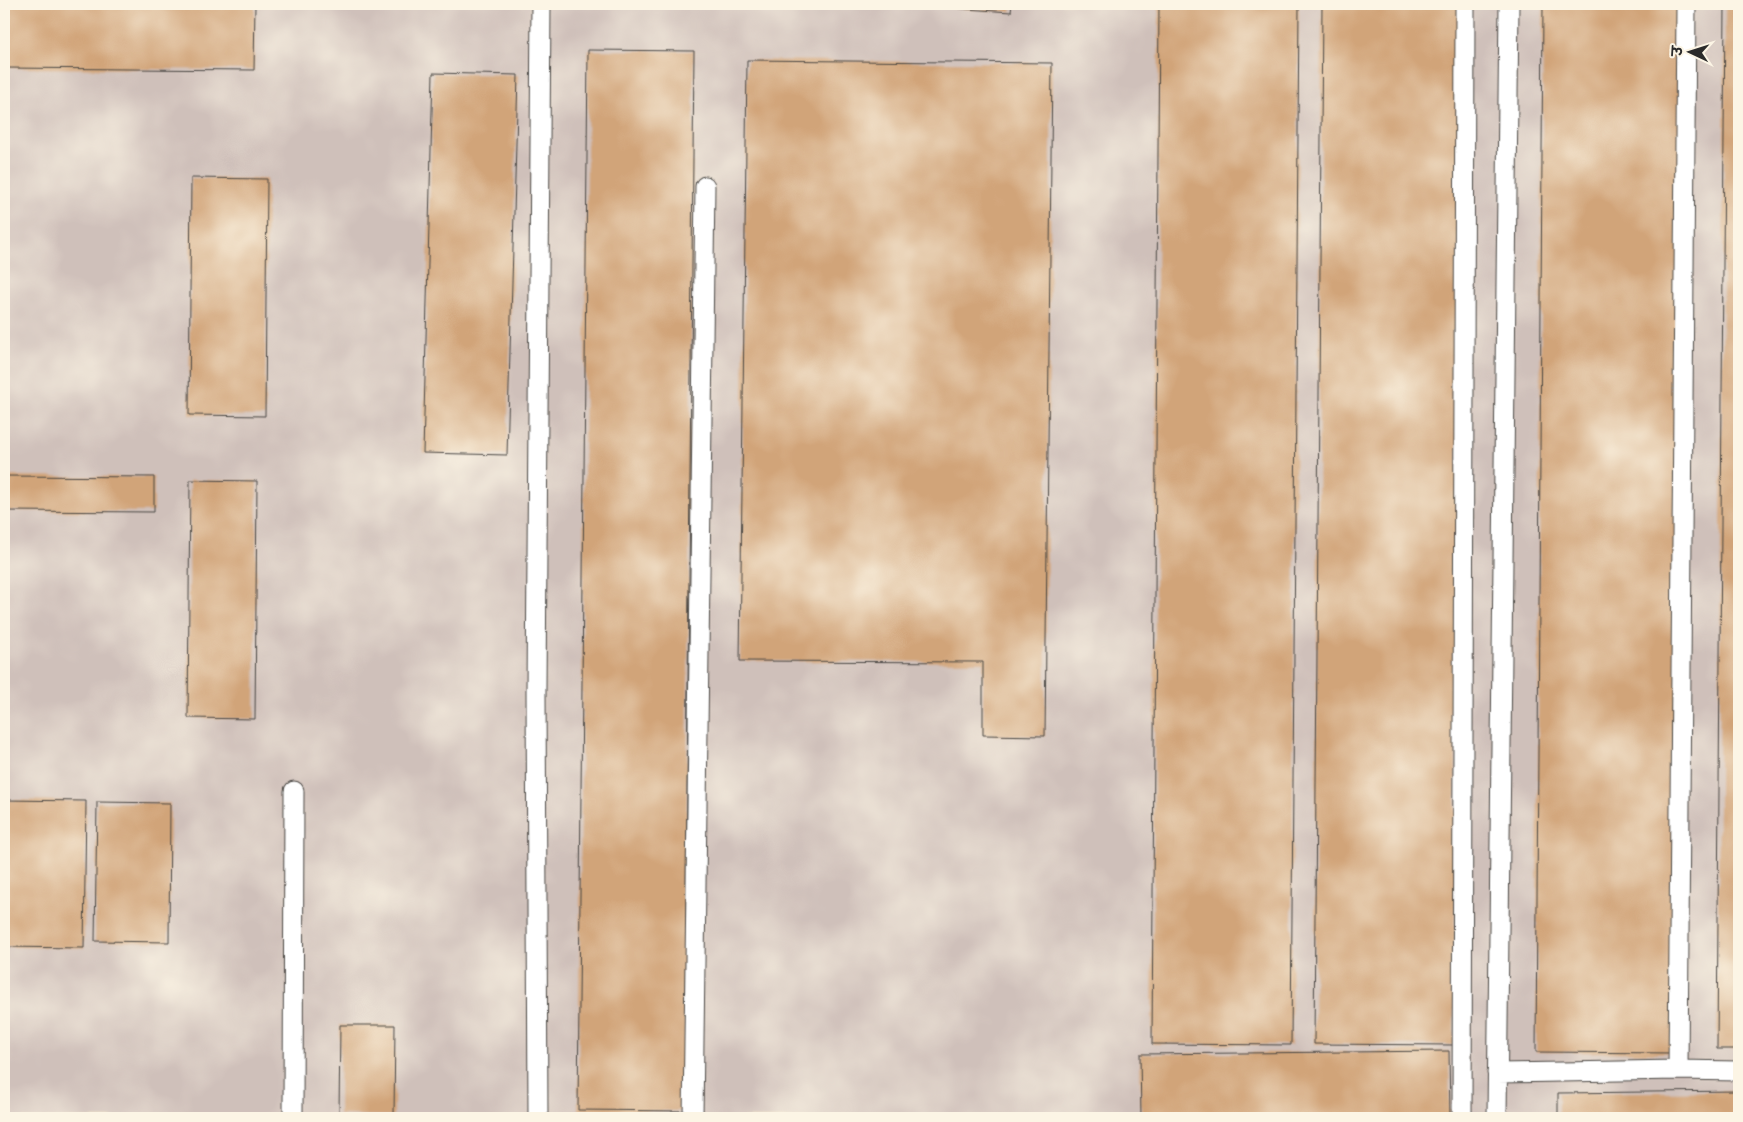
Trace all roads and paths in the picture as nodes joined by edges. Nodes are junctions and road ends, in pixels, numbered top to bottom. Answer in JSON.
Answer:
{"nodes":[{"id":1,"x":541,"y":4,"type":"edge"},
{"id":2,"x":1464,"y":4,"type":"edge"},
{"id":3,"x":1509,"y":4,"type":"edge"},
{"id":4,"x":1686,"y":4,"type":"edge"},
{"id":5,"x":705,"y":186,"type":"dead end"},
{"id":6,"x":294,"y":791,"type":"dead end"},
{"id":7,"x":1678,"y":1070,"type":"junction"},
{"id":8,"x":1739,"y":1071,"type":"edge"},
{"id":9,"x":1497,"y":1073,"type":"junction"},
{"id":10,"x":294,"y":1118,"type":"edge"},
{"id":11,"x":538,"y":1118,"type":"edge"},
{"id":12,"x":693,"y":1118,"type":"edge"},
{"id":13,"x":1462,"y":1118,"type":"edge"},
{"id":14,"x":1497,"y":1118,"type":"edge"}],
"edges":[{"from":1,"to":11,"type":"lane"},
{"from":2,"to":13,"type":"lane"},
{"from":3,"to":9,"type":"lane"},
{"from":4,"to":7,"type":"lane"},
{"from":5,"to":12,"type":"lane"},
{"from":6,"to":10,"type":"lane"},
{"from":7,"to":8,"type":"lane"},
{"from":7,"to":9,"type":"lane"},
{"from":9,"to":14,"type":"lane"}]}
